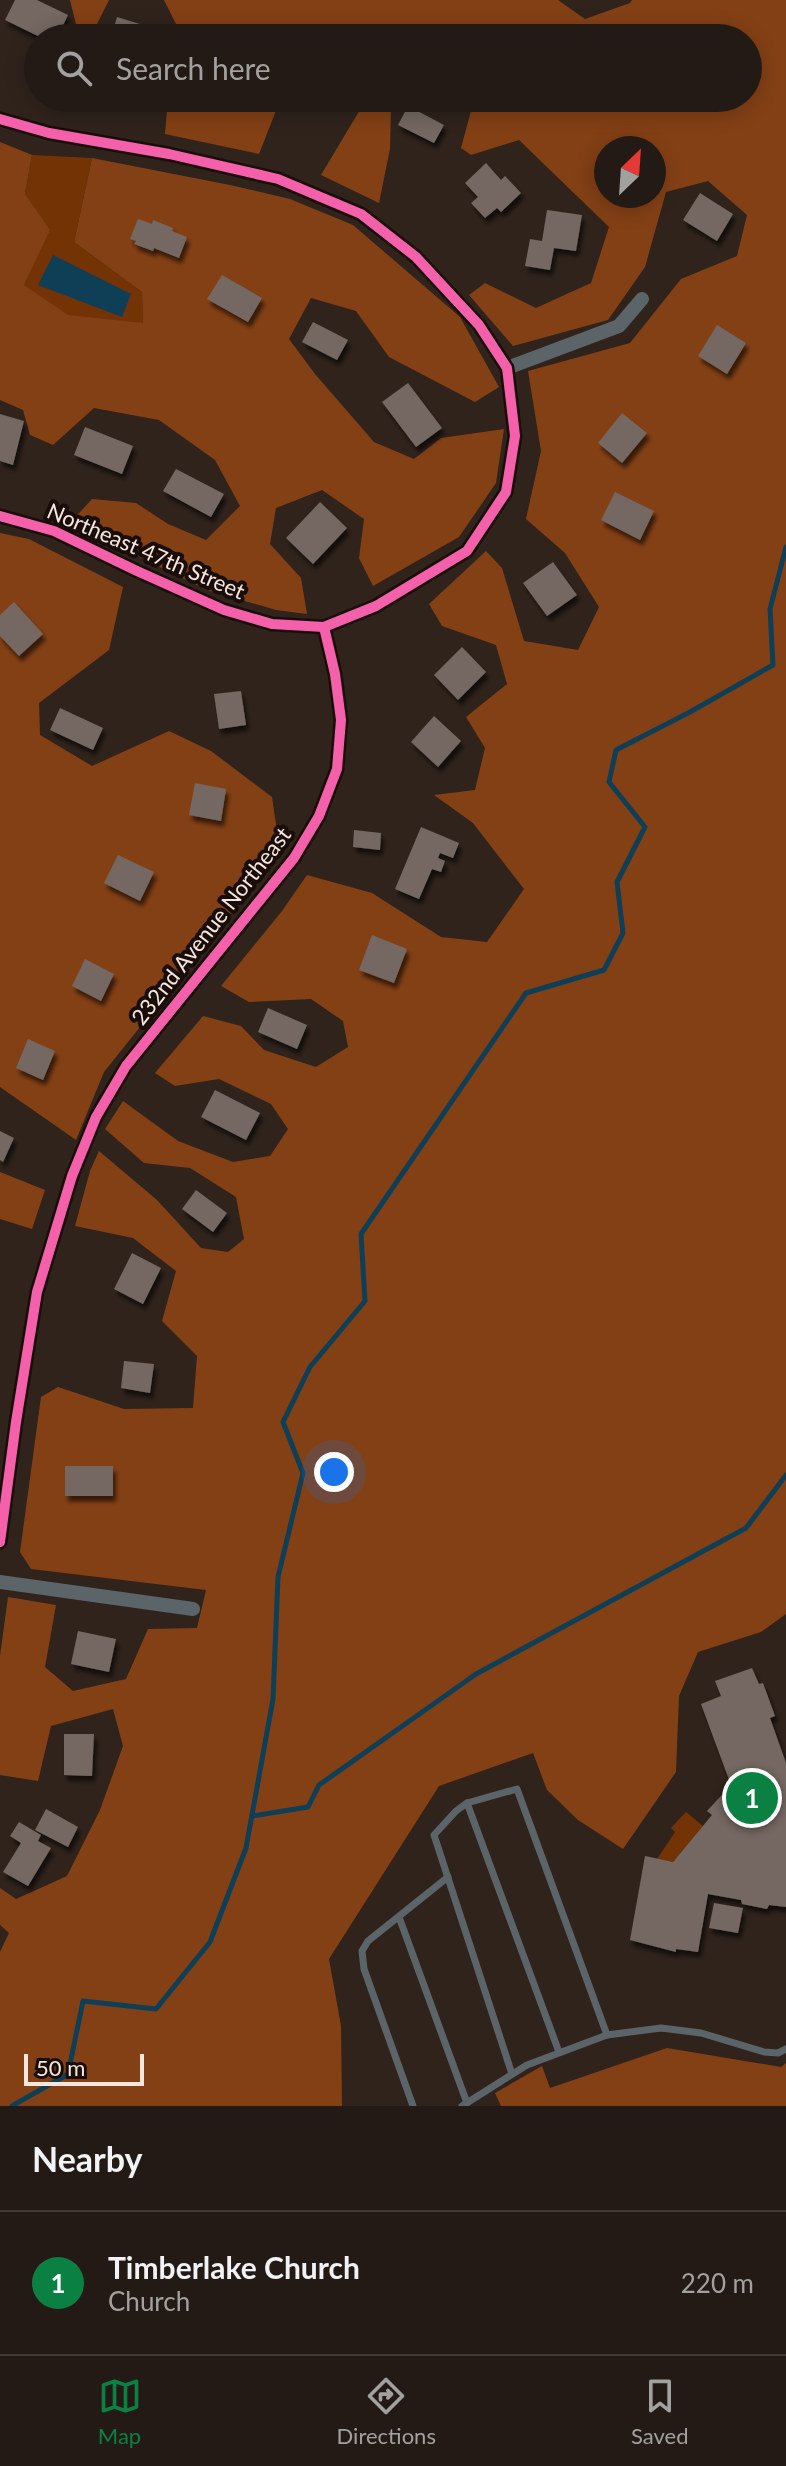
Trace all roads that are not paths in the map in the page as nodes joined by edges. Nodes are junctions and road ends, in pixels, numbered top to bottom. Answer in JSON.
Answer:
{"nodes":[{"id":1,"x":0,"y":119,"type":"edge"},
{"id":2,"x":642,"y":299,"type":"dead end"},
{"id":3,"x":507,"y":368,"type":"junction"},
{"id":4,"x":0,"y":516,"type":"edge"},
{"id":5,"x":324,"y":627,"type":"junction"},
{"id":6,"x":0,"y":1542,"type":"edge"},
{"id":7,"x":0,"y":1582,"type":"edge"},
{"id":8,"x":193,"y":1609,"type":"dead end"},
{"id":9,"x":467,"y":1803,"type":"junction"},
{"id":10,"x":448,"y":1877,"type":"junction"},
{"id":11,"x":399,"y":1917,"type":"junction"},
{"id":12,"x":607,"y":2035,"type":"junction"},
{"id":13,"x":786,"y":2049,"type":"edge"},
{"id":14,"x":559,"y":2052,"type":"junction"},
{"id":15,"x":512,"y":2074,"type":"junction"},
{"id":16,"x":465,"y":2105,"type":"edge"},
{"id":17,"x":413,"y":2106,"type":"edge"}],
"edges":[{"from":1,"to":3,"type":"street"},
{"from":2,"to":3,"type":"street"},
{"from":3,"to":5,"type":"street"},
{"from":4,"to":5,"type":"street","name":"Northeast 47th Street"},
{"from":5,"to":6,"type":"street","name":"232nd Avenue Northeast"},
{"from":7,"to":8,"type":"street"},
{"from":9,"to":10,"type":"lane"},
{"from":9,"to":12,"type":"lane"},
{"from":9,"to":14,"type":"lane"},
{"from":10,"to":11,"type":"lane"},
{"from":10,"to":15,"type":"lane"},
{"from":11,"to":16,"type":"lane"},
{"from":11,"to":17,"type":"lane"},
{"from":12,"to":13,"type":"lane"},
{"from":12,"to":14,"type":"lane"},
{"from":14,"to":15,"type":"lane"},
{"from":15,"to":16,"type":"lane"}]}
